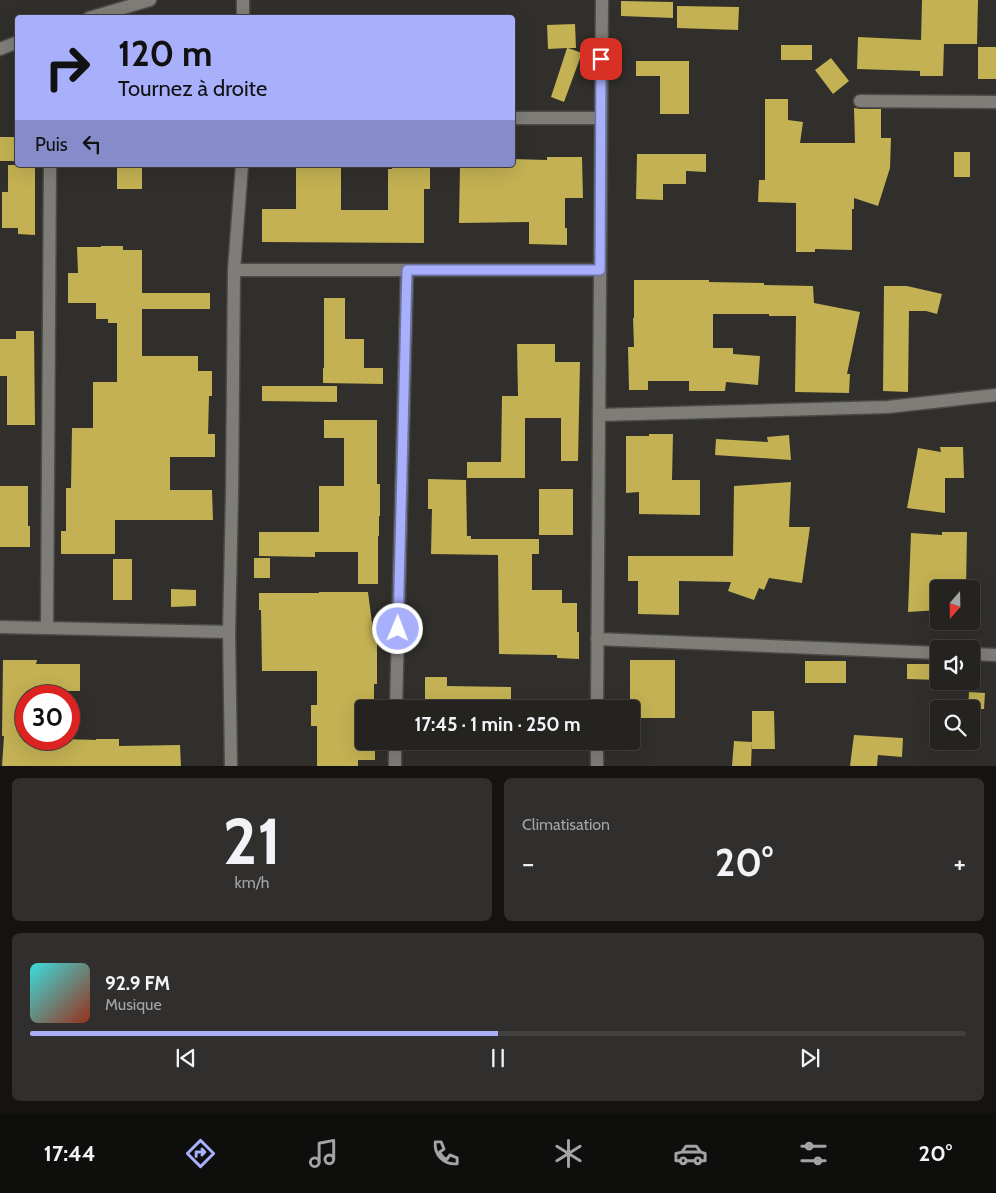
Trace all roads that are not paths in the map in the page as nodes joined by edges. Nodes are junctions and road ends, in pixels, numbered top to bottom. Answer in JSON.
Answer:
{"nodes":[{"id":1,"x":150,"y":0,"type":"edge"},
{"id":2,"x":243,"y":0,"type":"edge"},
{"id":3,"x":602,"y":0,"type":"edge"},
{"id":4,"x":99,"y":15,"type":"edge"},
{"id":5,"x":244,"y":15,"type":"edge"},
{"id":6,"x":15,"y":43,"type":"edge"},
{"id":7,"x":0,"y":49,"type":"edge"},
{"id":8,"x":860,"y":101,"type":"dead end"},
{"id":9,"x":996,"y":102,"type":"edge"},
{"id":10,"x":515,"y":118,"type":"edge"},
{"id":11,"x":601,"y":118,"type":"junction"},
{"id":12,"x":50,"y":167,"type":"edge"},
{"id":13,"x":242,"y":167,"type":"edge"},
{"id":14,"x":234,"y":270,"type":"junction"},
{"id":15,"x":407,"y":270,"type":"junction"},
{"id":16,"x":600,"y":270,"type":"junction"},
{"id":17,"x":996,"y":395,"type":"edge"},
{"id":18,"x":599,"y":415,"type":"junction"},
{"id":19,"x":0,"y":628,"type":"edge"},
{"id":20,"x":47,"y":628,"type":"junction"},
{"id":21,"x":229,"y":632,"type":"junction"},
{"id":22,"x":597,"y":639,"type":"junction"},
{"id":23,"x":930,"y":653,"type":"edge"},
{"id":24,"x":980,"y":654,"type":"edge"},
{"id":25,"x":996,"y":655,"type":"edge"},
{"id":26,"x":396,"y":700,"type":"edge"},
{"id":27,"x":597,"y":700,"type":"edge"},
{"id":28,"x":395,"y":750,"type":"edge"},
{"id":29,"x":597,"y":750,"type":"edge"},
{"id":30,"x":230,"y":766,"type":"edge"},
{"id":31,"x":394,"y":766,"type":"edge"},
{"id":32,"x":597,"y":766,"type":"edge"}],
"edges":[{"from":1,"to":4,"type":"street"},
{"from":2,"to":5,"type":"street"},
{"from":3,"to":11,"type":"street"},
{"from":6,"to":7,"type":"street"},
{"from":8,"to":9,"type":"street"},
{"from":10,"to":11,"type":"street"},
{"from":11,"to":16,"type":"street"},
{"from":12,"to":20,"type":"street"},
{"from":13,"to":14,"type":"street"},
{"from":14,"to":15,"type":"street"},
{"from":14,"to":21,"type":"street"},
{"from":15,"to":16,"type":"street"},
{"from":15,"to":26,"type":"street"},
{"from":16,"to":18,"type":"street"},
{"from":17,"to":18,"type":"street"},
{"from":18,"to":22,"type":"street"},
{"from":19,"to":20,"type":"street"},
{"from":20,"to":21,"type":"street"},
{"from":21,"to":30,"type":"street"},
{"from":22,"to":23,"type":"street"},
{"from":22,"to":27,"type":"street"},
{"from":24,"to":25,"type":"street"},
{"from":28,"to":31,"type":"street"},
{"from":29,"to":32,"type":"street"}]}
